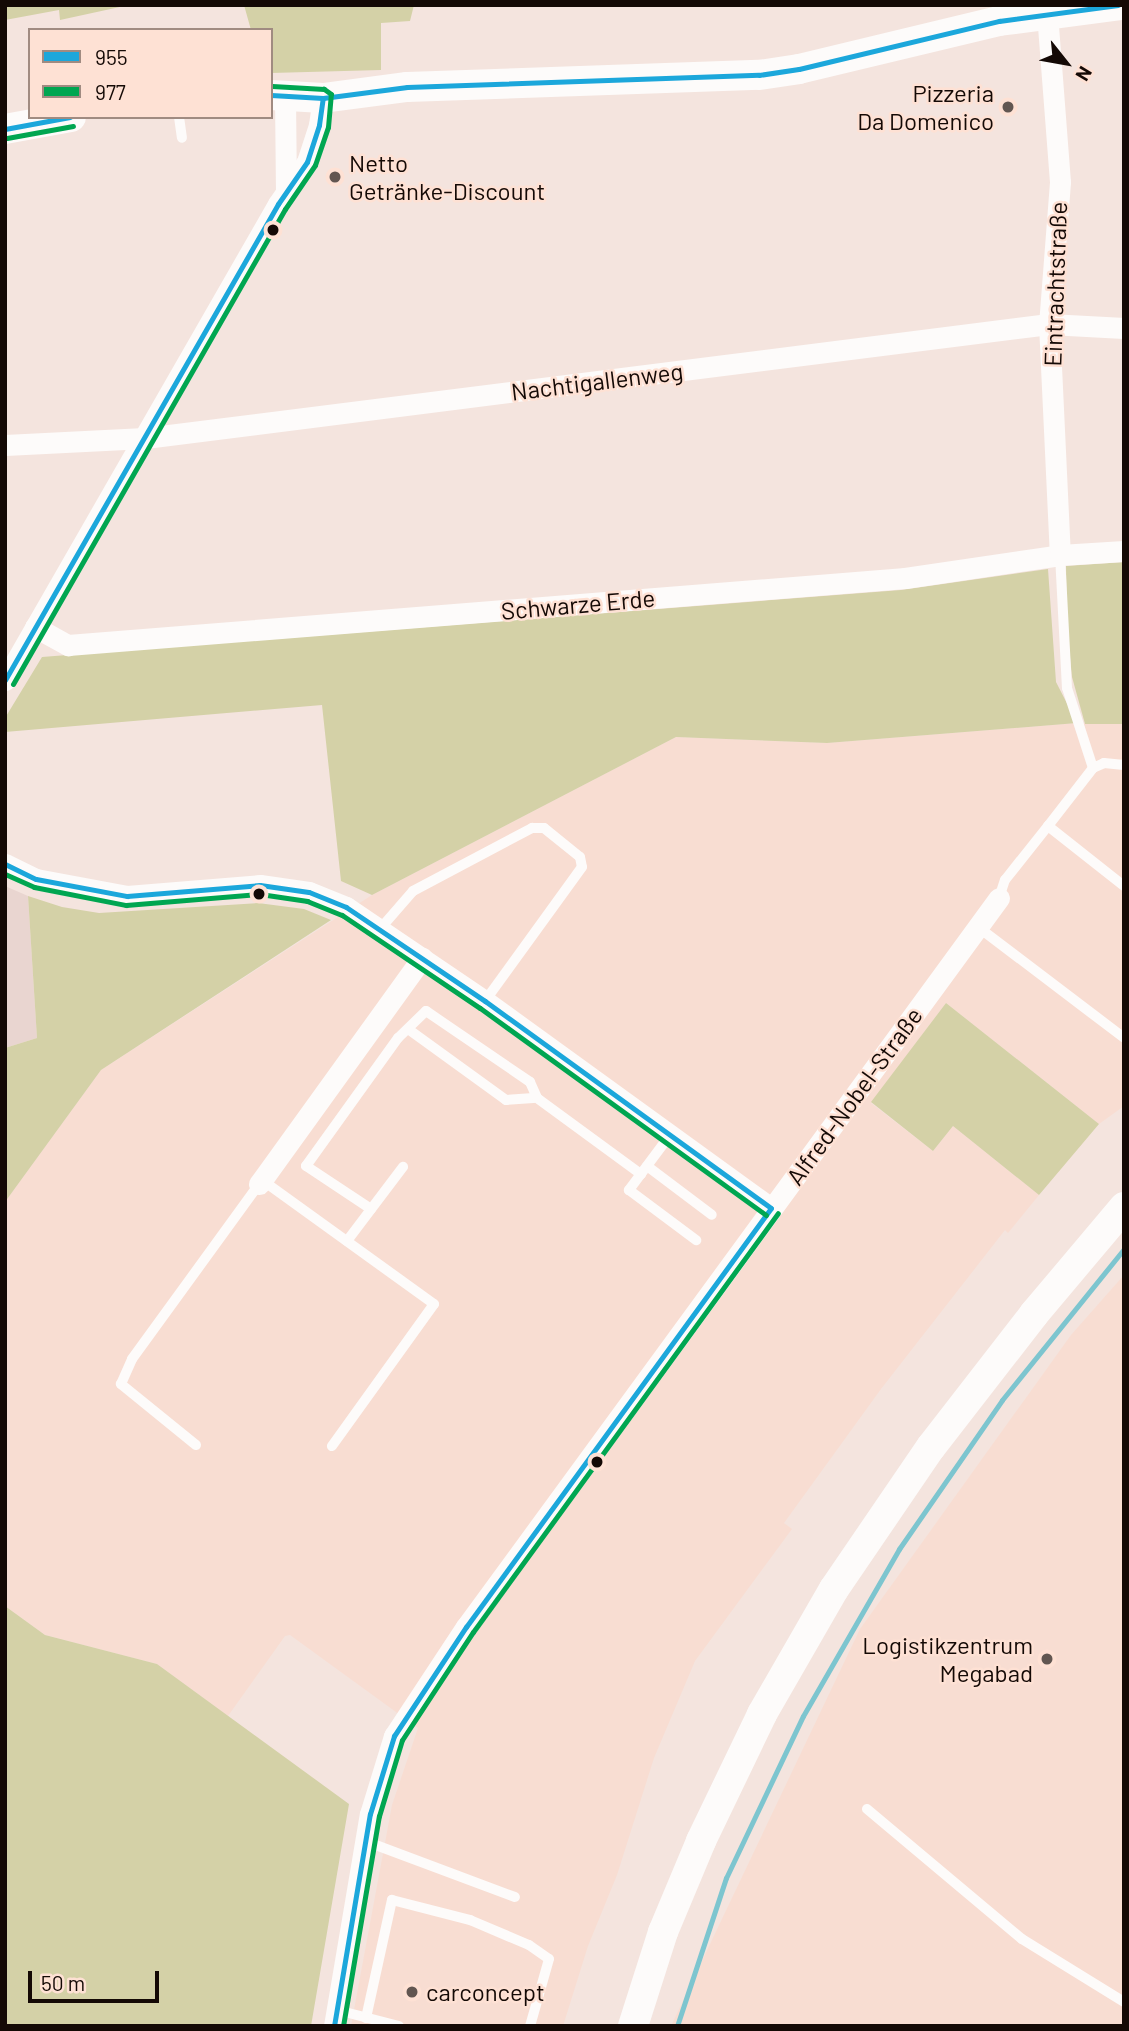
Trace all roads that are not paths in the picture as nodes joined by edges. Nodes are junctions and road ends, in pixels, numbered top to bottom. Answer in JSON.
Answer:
{"nodes":[{"id":1,"x":1120,"y":5,"type":"edge"},
{"id":2,"x":999,"y":13,"type":"edge"},
{"id":3,"x":1047,"y":13,"type":"junction"},
{"id":4,"x":278,"y":96,"type":"edge"},
{"id":5,"x":323,"y":98,"type":"junction"},
{"id":6,"x":61,"y":119,"type":"edge"},
{"id":7,"x":179,"y":119,"type":"edge"},
{"id":8,"x":5,"y":130,"type":"edge"},
{"id":9,"x":182,"y":138,"type":"dead end"},
{"id":10,"x":286,"y":190,"type":"junction"},
{"id":11,"x":1049,"y":324,"type":"junction"},
{"id":12,"x":1124,"y":328,"type":"edge"},
{"id":13,"x":145,"y":438,"type":"junction"},
{"id":14,"x":5,"y":445,"type":"edge"},
{"id":15,"x":1124,"y":551,"type":"edge"},
{"id":16,"x":1060,"y":555,"type":"junction"},
{"id":17,"x":35,"y":627,"type":"junction"},
{"id":18,"x":7,"y":672,"type":"edge"},
{"id":19,"x":1124,"y":765,"type":"edge"},
{"id":20,"x":1093,"y":768,"type":"junction"},
{"id":21,"x":1048,"y":826,"type":"junction"},
{"id":22,"x":5,"y":864,"type":"edge"},
{"id":23,"x":1124,"y":886,"type":"edge"},
{"id":24,"x":999,"y":898,"type":"joint"},
{"id":25,"x":978,"y":927,"type":"junction"},
{"id":26,"x":380,"y":929,"type":"junction"},
{"id":27,"x":422,"y":958,"type":"junction"},
{"id":28,"x":485,"y":1001,"type":"junction"},
{"id":29,"x":408,"y":1029,"type":"junction"},
{"id":30,"x":1124,"y":1038,"type":"edge"},
{"id":31,"x":537,"y":1098,"type":"junction"},
{"id":32,"x":670,"y":1135,"type":"junction"},
{"id":33,"x":402,"y":1167,"type":"dead end"},
{"id":34,"x":644,"y":1170,"type":"junction"},
{"id":35,"x":260,"y":1182,"type":"junction"},
{"id":36,"x":1124,"y":1207,"type":"edge"},
{"id":37,"x":771,"y":1208,"type":"junction"},
{"id":38,"x":371,"y":1209,"type":"junction"},
{"id":39,"x":712,"y":1215,"type":"dead end"},
{"id":40,"x":696,"y":1240,"type":"dead end"},
{"id":41,"x":347,"y":1241,"type":"junction"},
{"id":42,"x":196,"y":1445,"type":"dead end"},
{"id":43,"x":332,"y":1446,"type":"dead end"},
{"id":44,"x":867,"y":1810,"type":"dead end"},
{"id":45,"x":365,"y":1841,"type":"junction"},
{"id":46,"x":515,"y":1897,"type":"dead end"},
{"id":47,"x":1124,"y":2002,"type":"edge"},
{"id":48,"x":335,"y":2018,"type":"edge"},
{"id":49,"x":366,"y":2018,"type":"junction"},
{"id":50,"x":399,"y":2026,"type":"edge"},
{"id":51,"x":530,"y":2026,"type":"edge"},
{"id":52,"x":633,"y":2026,"type":"edge"}],
"edges":[{"from":1,"to":3,"type":"main road"},
{"from":2,"to":3,"type":"main road"},
{"from":2,"to":5,"type":"main road"},
{"from":3,"to":11,"type":"street","name":"Eintrachtstraße"},
{"from":4,"to":5,"type":"main road"},
{"from":4,"to":10,"type":"street"},
{"from":5,"to":10,"type":"street"},
{"from":6,"to":8,"type":"main road"},
{"from":7,"to":9,"type":"lane"},
{"from":10,"to":13,"type":"street"},
{"from":11,"to":12,"type":"street","name":"Nachtigallenweg"},
{"from":11,"to":13,"type":"street","name":"Nachtigallenweg"},
{"from":11,"to":16,"type":"street","name":"Eintrachtstraße"},
{"from":13,"to":14,"type":"street","name":"Nachtigallenweg"},
{"from":13,"to":17,"type":"street"},
{"from":15,"to":16,"type":"street","name":"Schwarze Erde"},
{"from":16,"to":17,"type":"street","name":"Schwarze Erde"},
{"from":16,"to":20,"type":"lane"},
{"from":17,"to":18,"type":"street"},
{"from":19,"to":20,"type":"lane"},
{"from":20,"to":21,"type":"lane"},
{"from":21,"to":23,"type":"lane"},
{"from":21,"to":24,"type":"lane"},
{"from":22,"to":26,"type":"street"},
{"from":24,"to":25,"type":"street","name":"Alfred-Nobel-Straße"},
{"from":25,"to":30,"type":"lane"},
{"from":25,"to":37,"type":"street","name":"Alfred-Nobel-Straße"},
{"from":26,"to":27,"type":"street"},
{"from":26,"to":28,"type":"lane"},
{"from":27,"to":28,"type":"street"},
{"from":27,"to":35,"type":"street"},
{"from":28,"to":32,"type":"street"},
{"from":29,"to":31,"type":"lane"},
{"from":29,"to":31,"type":"lane"},
{"from":29,"to":38,"type":"lane"},
{"from":31,"to":34,"type":"lane"},
{"from":32,"to":34,"type":"lane"},
{"from":32,"to":37,"type":"street"},
{"from":33,"to":38,"type":"lane"},
{"from":34,"to":39,"type":"lane"},
{"from":34,"to":40,"type":"lane"},
{"from":35,"to":41,"type":"lane"},
{"from":35,"to":42,"type":"lane"},
{"from":36,"to":52,"type":"main road"},
{"from":37,"to":45,"type":"street","name":"Alfred-Nobel-Straße"},
{"from":38,"to":41,"type":"lane"},
{"from":41,"to":43,"type":"lane"},
{"from":44,"to":47,"type":"lane"},
{"from":45,"to":46,"type":"lane"},
{"from":45,"to":48,"type":"street","name":"Alfred-Nobel-Straße"},
{"from":48,"to":49,"type":"lane"},
{"from":49,"to":50,"type":"lane"},
{"from":49,"to":51,"type":"lane"}]}
